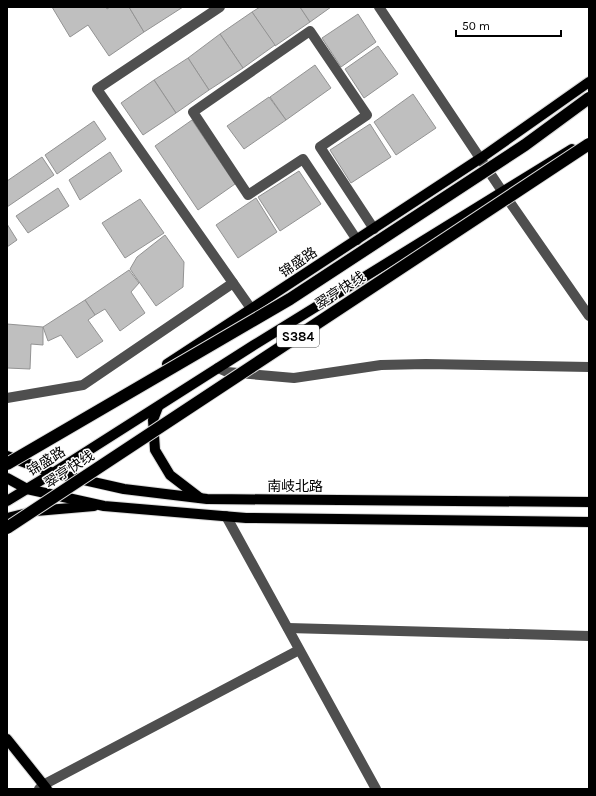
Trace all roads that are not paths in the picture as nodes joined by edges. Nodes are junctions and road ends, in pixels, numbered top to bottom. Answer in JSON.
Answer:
{"nodes":[{"id":1,"x":220,"y":7,"type":"edge"},
{"id":2,"x":379,"y":7,"type":"edge"},
{"id":3,"x":589,"y":82,"type":"edge"},
{"id":4,"x":589,"y":98,"type":"edge"},
{"id":5,"x":589,"y":138,"type":"edge"},
{"id":6,"x":589,"y":144,"type":"edge"},
{"id":7,"x":481,"y":158,"type":"junction"},
{"id":8,"x":502,"y":191,"type":"junction"},
{"id":9,"x":374,"y":229,"type":"junction"},
{"id":10,"x":357,"y":240,"type":"junction"},
{"id":11,"x":233,"y":283,"type":"junction"},
{"id":12,"x":252,"y":310,"type":"junction"},
{"id":13,"x":589,"y":316,"type":"edge"},
{"id":14,"x":589,"y":367,"type":"edge"},
{"id":15,"x":218,"y":368,"type":"junction"},
{"id":16,"x":7,"y":398,"type":"edge"},
{"id":17,"x":158,"y":407,"type":"junction"},
{"id":18,"x":7,"y":456,"type":"edge"},
{"id":19,"x":19,"y":460,"type":"junction"},
{"id":20,"x":7,"y":464,"type":"edge"},
{"id":21,"x":7,"y":468,"type":"edge"},
{"id":22,"x":54,"y":473,"type":"junction"},
{"id":23,"x":7,"y":478,"type":"edge"},
{"id":24,"x":27,"y":489,"type":"junction"},
{"id":25,"x":200,"y":498,"type":"junction"},
{"id":26,"x":7,"y":501,"type":"edge"},
{"id":27,"x":589,"y":502,"type":"edge"},
{"id":28,"x":104,"y":506,"type":"junction"},
{"id":29,"x":226,"y":516,"type":"junction"},
{"id":30,"x":7,"y":518,"type":"edge"},
{"id":31,"x":589,"y":522,"type":"edge"},
{"id":32,"x":7,"y":528,"type":"edge"},
{"id":33,"x":288,"y":628,"type":"junction"},
{"id":34,"x":589,"y":636,"type":"edge"},
{"id":35,"x":299,"y":650,"type":"junction"},
{"id":36,"x":7,"y":739,"type":"edge"},
{"id":37,"x":43,"y":788,"type":"edge"},
{"id":38,"x":376,"y":789,"type":"edge"}],
"edges":[{"from":1,"to":11,"type":"street"},
{"from":2,"to":7,"type":"street"},
{"from":3,"to":7,"type":"main road","name":"锦盛路"},
{"from":4,"to":20,"type":"highway","name":"翠亨快线","number":"S384","bridge":true},
{"from":5,"to":8,"type":"main road","name":"锦盛路"},
{"from":6,"to":32,"type":"highway","name":"翠亨快线","number":"S384","bridge":true},
{"from":7,"to":8,"type":"street"},
{"from":7,"to":9,"type":"main road","name":"锦盛路"},
{"from":8,"to":13,"type":"street"},
{"from":8,"to":15,"type":"main road","name":"锦盛路"},
{"from":9,"to":10,"type":"main road","name":"锦盛路"},
{"from":9,"to":10,"type":"street"},
{"from":10,"to":12,"type":"main road","name":"锦盛路"},
{"from":11,"to":12,"type":"street"},
{"from":11,"to":16,"type":"street"},
{"from":12,"to":19,"type":"main road","name":"锦盛路"},
{"from":14,"to":15,"type":"street"},
{"from":15,"to":17,"type":"main road","name":"锦盛路"},
{"from":17,"to":22,"type":"main road","name":"锦盛路"},
{"from":17,"to":25,"type":"main road"},
{"from":18,"to":19,"type":"main road","name":"南岐北路"},
{"from":19,"to":21,"type":"main road","name":"锦盛路"},
{"from":19,"to":22,"type":"main road","name":"南岐北路"},
{"from":22,"to":24,"type":"main road","name":"锦盛路"},
{"from":22,"to":25,"type":"main road","name":"南岐北路"},
{"from":23,"to":24,"type":"main road"},
{"from":24,"to":26,"type":"main road","name":"锦盛路"},
{"from":24,"to":28,"type":"main road"},
{"from":25,"to":27,"type":"main road","name":"南岐北路"},
{"from":28,"to":29,"type":"main road"},
{"from":28,"to":30,"type":"main road"},
{"from":29,"to":31,"type":"main road"},
{"from":29,"to":33,"type":"street"},
{"from":33,"to":34,"type":"street"},
{"from":33,"to":35,"type":"street"},
{"from":35,"to":37,"type":"street"},
{"from":35,"to":38,"type":"street"},
{"from":36,"to":37,"type":"main road"}]}
